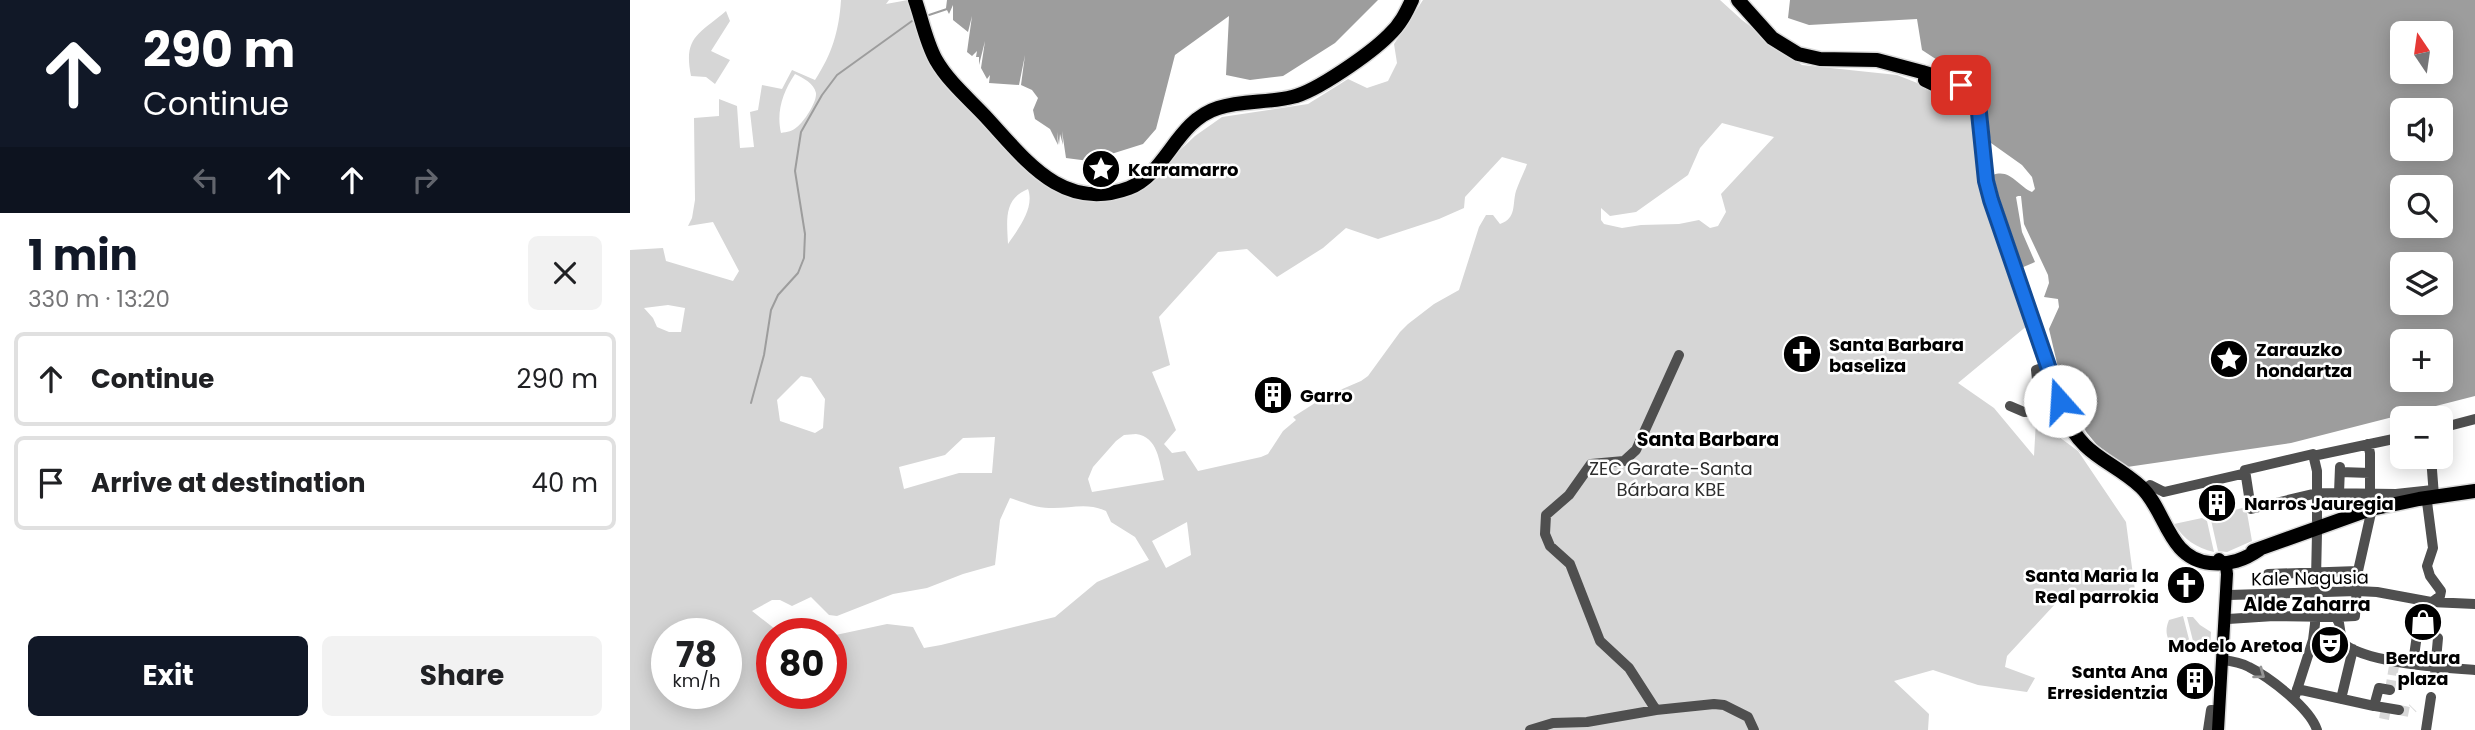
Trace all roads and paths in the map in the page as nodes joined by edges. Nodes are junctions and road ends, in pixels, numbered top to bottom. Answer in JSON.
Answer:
{"nodes":[{"id":1,"x":915,"y":0,"type":"edge"},
{"id":2,"x":1412,"y":0,"type":"edge"},
{"id":3,"x":1738,"y":0,"type":"edge"},
{"id":4,"x":1892,"y":64,"type":"junction"},
{"id":5,"x":1948,"y":91,"type":"tunnel mouth"},
{"id":6,"x":1966,"y":100,"type":"tunnel mouth"},
{"id":7,"x":1980,"y":120,"type":"junction"},
{"id":8,"x":1679,"y":355,"type":"dead end"},
{"id":9,"x":2049,"y":366,"type":"junction"},
{"id":10,"x":2010,"y":406,"type":"dead end"},
{"id":11,"x":2475,"y":419,"type":"edge"},
{"id":12,"x":2453,"y":425,"type":"edge"},
{"id":13,"x":2390,"y":440,"type":"edge"},
{"id":14,"x":2368,"y":444,"type":"junction"},
{"id":15,"x":2313,"y":456,"type":"junction"},
{"id":16,"x":2431,"y":469,"type":"edge"},
{"id":17,"x":2370,"y":473,"type":"junction"},
{"id":18,"x":2242,"y":474,"type":"dead end"},
{"id":19,"x":2150,"y":485,"type":"dead end"},
{"id":20,"x":2475,"y":492,"type":"edge"},
{"id":21,"x":2317,"y":493,"type":"junction"},
{"id":22,"x":2339,"y":493,"type":"junction"},
{"id":23,"x":2370,"y":494,"type":"junction"},
{"id":24,"x":2431,"y":496,"type":"junction"},
{"id":25,"x":2371,"y":513,"type":"dead end"},
{"id":26,"x":2317,"y":521,"type":"dead end"},
{"id":27,"x":2317,"y":533,"type":"dead end"},
{"id":28,"x":2221,"y":571,"type":"junction"},
{"id":29,"x":2317,"y":571,"type":"junction"},
{"id":30,"x":2358,"y":571,"type":"junction"},
{"id":31,"x":2268,"y":575,"type":"dead end"},
{"id":32,"x":2357,"y":592,"type":"junction"},
{"id":33,"x":2317,"y":593,"type":"junction"},
{"id":34,"x":2431,"y":604,"type":"junction"},
{"id":35,"x":2475,"y":604,"type":"edge"},
{"id":36,"x":2315,"y":616,"type":"junction"},
{"id":37,"x":2336,"y":617,"type":"junction"},
{"id":38,"x":2228,"y":619,"type":"dead end"},
{"id":39,"x":2417,"y":635,"type":"dead end"},
{"id":40,"x":2438,"y":638,"type":"dead end"},
{"id":41,"x":2353,"y":649,"type":"junction"},
{"id":42,"x":2222,"y":660,"type":"junction"},
{"id":43,"x":2413,"y":663,"type":"junction"},
{"id":44,"x":2435,"y":669,"type":"junction"},
{"id":45,"x":2475,"y":670,"type":"edge"},
{"id":46,"x":2390,"y":690,"type":"tunnel mouth"},
{"id":47,"x":2295,"y":694,"type":"junction"},
{"id":48,"x":2431,"y":697,"type":"dead end"},
{"id":49,"x":2341,"y":699,"type":"junction"},
{"id":50,"x":2375,"y":706,"type":"junction"},
{"id":51,"x":1656,"y":710,"type":"junction"},
{"id":52,"x":2215,"y":710,"type":"junction"},
{"id":53,"x":2399,"y":710,"type":"tunnel mouth"},
{"id":54,"x":1530,"y":730,"type":"edge"},
{"id":55,"x":1754,"y":730,"type":"edge"},
{"id":56,"x":2207,"y":730,"type":"edge"},
{"id":57,"x":2218,"y":730,"type":"edge"},
{"id":58,"x":2317,"y":730,"type":"edge"},
{"id":59,"x":2426,"y":730,"type":"edge"}],
"edges":[{"from":1,"to":2,"type":"highway"},
{"from":3,"to":4,"type":"highway"},
{"from":4,"to":5,"type":"highway"},
{"from":4,"to":7,"type":"highway"},
{"from":6,"to":7,"type":"highway"},
{"from":7,"to":9,"type":"highway"},
{"from":8,"to":51,"type":"street"},
{"from":9,"to":10,"type":"street"},
{"from":9,"to":28,"type":"highway"},
{"from":11,"to":12,"type":"street"},
{"from":13,"to":14,"type":"street"},
{"from":14,"to":15,"type":"street"},
{"from":14,"to":17,"type":"street"},
{"from":15,"to":21,"type":"street"},
{"from":15,"to":21,"type":"street"},
{"from":16,"to":24,"type":"street"},
{"from":17,"to":22,"type":"street"},
{"from":17,"to":23,"type":"street"},
{"from":18,"to":19,"type":"street"},
{"from":20,"to":24,"type":"highway"},
{"from":21,"to":22,"type":"street"},
{"from":21,"to":26,"type":"street"},
{"from":22,"to":23,"type":"street"},
{"from":23,"to":24,"type":"street"},
{"from":24,"to":28,"type":"highway"},
{"from":24,"to":34,"type":"street"},
{"from":25,"to":30,"type":"street"},
{"from":27,"to":29,"type":"street"},
{"from":28,"to":33,"type":"street","name":"Kale Nagusia"},
{"from":28,"to":42,"type":"main road"},
{"from":29,"to":30,"type":"street"},
{"from":29,"to":31,"type":"street"},
{"from":29,"to":33,"type":"street"},
{"from":30,"to":32,"type":"street"},
{"from":32,"to":33,"type":"street","name":"Kale Nagusia"},
{"from":32,"to":34,"type":"street","name":"Kale Nagusia"},
{"from":32,"to":37,"type":"street"},
{"from":33,"to":36,"type":"street"},
{"from":34,"to":35,"type":"street","name":"Kale Nagusia"},
{"from":36,"to":37,"type":"street"},
{"from":36,"to":38,"type":"street"},
{"from":36,"to":47,"type":"street"},
{"from":37,"to":41,"type":"street"},
{"from":39,"to":43,"type":"street"},
{"from":40,"to":44,"type":"street"},
{"from":41,"to":43,"type":"street"},
{"from":41,"to":49,"type":"street"},
{"from":42,"to":47,"type":"street","one_way":true},
{"from":42,"to":52,"type":"main road"},
{"from":43,"to":44,"type":"street"},
{"from":44,"to":45,"type":"street"},
{"from":46,"to":50,"type":"street"},
{"from":47,"to":49,"type":"street"},
{"from":47,"to":58,"type":"street"},
{"from":48,"to":59,"type":"street"},
{"from":49,"to":50,"type":"street"},
{"from":50,"to":53,"type":"street"},
{"from":51,"to":54,"type":"street"},
{"from":51,"to":55,"type":"street"},
{"from":52,"to":56,"type":"street"},
{"from":52,"to":57,"type":"main road"}]}
